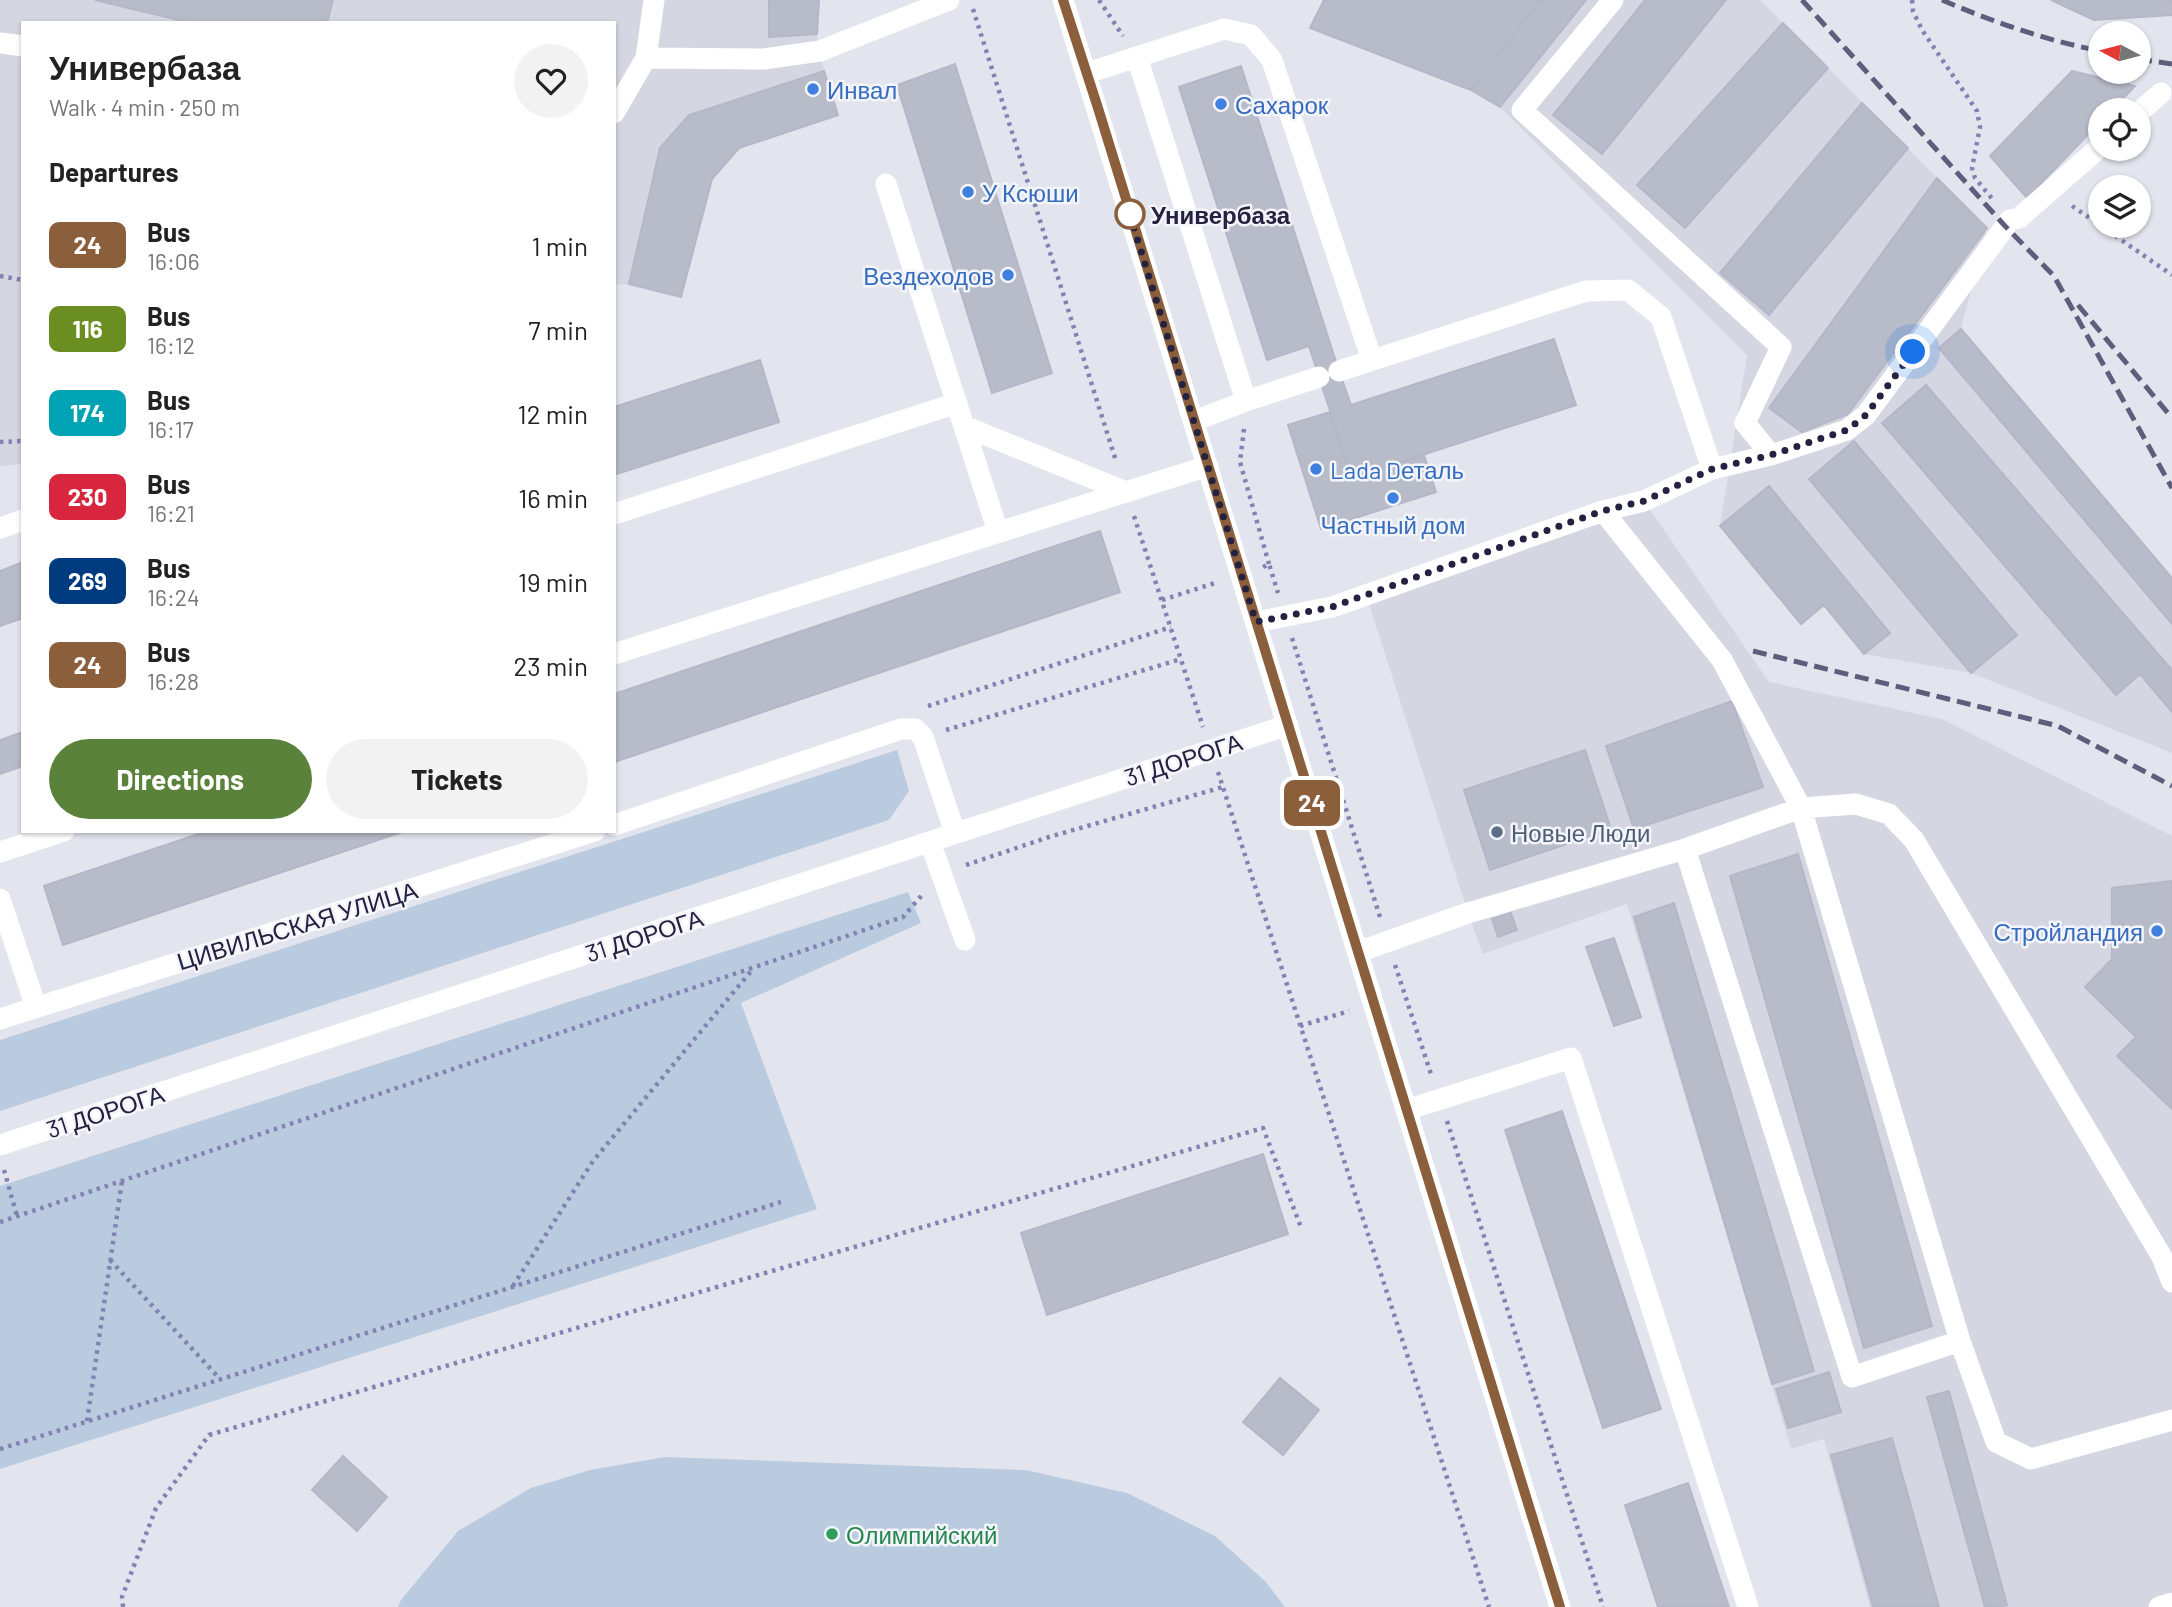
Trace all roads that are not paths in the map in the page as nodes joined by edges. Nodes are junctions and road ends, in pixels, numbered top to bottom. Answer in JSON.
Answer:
{"nodes":[{"id":1,"x":654,"y":0,"type":"edge"},
{"id":2,"x":949,"y":0,"type":"edge"},
{"id":3,"x":1063,"y":0,"type":"edge"},
{"id":4,"x":1614,"y":0,"type":"edge"},
{"id":5,"x":0,"y":43,"type":"edge"},
{"id":6,"x":21,"y":46,"type":"edge"},
{"id":7,"x":1137,"y":57,"type":"junction"},
{"id":8,"x":646,"y":58,"type":"junction"},
{"id":9,"x":1087,"y":73,"type":"junction"},
{"id":10,"x":2161,"y":93,"type":"dead end"},
{"id":11,"x":2151,"y":102,"type":"edge"},
{"id":12,"x":616,"y":110,"type":"edge"},
{"id":13,"x":2088,"y":158,"type":"edge"},
{"id":14,"x":886,"y":184,"type":"dead end"},
{"id":15,"x":1372,"y":360,"type":"junction"},
{"id":16,"x":1247,"y":401,"type":"junction"},
{"id":17,"x":957,"y":403,"type":"junction"},
{"id":18,"x":1194,"y":421,"type":"junction"},
{"id":19,"x":964,"y":426,"type":"junction"},
{"id":20,"x":1771,"y":455,"type":"junction"},
{"id":21,"x":1208,"y":466,"type":"junction"},
{"id":22,"x":1712,"y":469,"type":"junction"},
{"id":23,"x":1126,"y":492,"type":"junction"},
{"id":24,"x":1602,"y":511,"type":"junction"},
{"id":25,"x":616,"y":513,"type":"edge"},
{"id":26,"x":21,"y":521,"type":"edge"},
{"id":27,"x":0,"y":527,"type":"edge"},
{"id":28,"x":998,"y":532,"type":"junction"},
{"id":29,"x":1256,"y":622,"type":"junction"},
{"id":30,"x":616,"y":653,"type":"edge"},
{"id":31,"x":1288,"y":725,"type":"junction"},
{"id":32,"x":1801,"y":808,"type":"junction"},
{"id":33,"x":616,"y":824,"type":"edge"},
{"id":34,"x":58,"y":833,"type":"edge"},
{"id":35,"x":583,"y":833,"type":"edge"},
{"id":36,"x":955,"y":833,"type":"junction"},
{"id":37,"x":540,"y":840,"type":"edge"},
{"id":38,"x":930,"y":842,"type":"junction"},
{"id":39,"x":1685,"y":849,"type":"junction"},
{"id":40,"x":0,"y":852,"type":"edge"},
{"id":41,"x":0,"y":899,"type":"edge"},
{"id":42,"x":965,"y":940,"type":"dead end"},
{"id":43,"x":1358,"y":952,"type":"junction"},
{"id":44,"x":36,"y":1007,"type":"junction"},
{"id":45,"x":0,"y":1019,"type":"edge"},
{"id":46,"x":1406,"y":1110,"type":"junction"},
{"id":47,"x":0,"y":1145,"type":"edge"},
{"id":48,"x":2172,"y":1282,"type":"edge"},
{"id":49,"x":1960,"y":1341,"type":"junction"},
{"id":50,"x":2172,"y":1420,"type":"edge"},
{"id":51,"x":2172,"y":1603,"type":"edge"},
{"id":52,"x":1560,"y":1607,"type":"edge"},
{"id":53,"x":1748,"y":1607,"type":"edge"},
{"id":54,"x":2159,"y":1607,"type":"edge"}],
"edges":[{"from":1,"to":8,"type":"street"},
{"from":2,"to":8,"type":"street"},
{"from":3,"to":9,"type":"street"},
{"from":4,"to":20,"type":"street"},
{"from":5,"to":6,"type":"street"},
{"from":7,"to":9,"type":"street"},
{"from":7,"to":15,"type":"street"},
{"from":7,"to":16,"type":"street"},
{"from":8,"to":12,"type":"street"},
{"from":9,"to":18,"type":"street"},
{"from":10,"to":11,"type":"street"},
{"from":13,"to":20,"type":"street"},
{"from":14,"to":17,"type":"street"},
{"from":15,"to":16,"type":"street"},
{"from":15,"to":22,"type":"street"},
{"from":16,"to":18,"type":"street"},
{"from":17,"to":19,"type":"street"},
{"from":17,"to":25,"type":"street"},
{"from":18,"to":21,"type":"street"},
{"from":19,"to":23,"type":"street"},
{"from":19,"to":28,"type":"street"},
{"from":20,"to":22,"type":"street"},
{"from":21,"to":23,"type":"street"},
{"from":21,"to":29,"type":"street"},
{"from":22,"to":24,"type":"street"},
{"from":23,"to":28,"type":"street"},
{"from":24,"to":29,"type":"street"},
{"from":24,"to":32,"type":"street"},
{"from":26,"to":27,"type":"street"},
{"from":28,"to":30,"type":"street"},
{"from":29,"to":31,"type":"street"},
{"from":31,"to":36,"type":"street","name":"31 ДОРОГА"},
{"from":31,"to":43,"type":"street"},
{"from":32,"to":39,"type":"street"},
{"from":32,"to":48,"type":"street"},
{"from":32,"to":49,"type":"street"},
{"from":33,"to":36,"type":"street"},
{"from":34,"to":40,"type":"street"},
{"from":35,"to":37,"type":"street","name":"ЦИВИЛЬСКАЯ УЛИЦА"},
{"from":36,"to":38,"type":"street","name":"31 ДОРОГА"},
{"from":37,"to":44,"type":"street","name":"ЦИВИЛЬСКАЯ УЛИЦА"},
{"from":38,"to":42,"type":"street"},
{"from":38,"to":47,"type":"street","name":"31 ДОРОГА"},
{"from":39,"to":43,"type":"street"},
{"from":39,"to":49,"type":"street"},
{"from":41,"to":44,"type":"street"},
{"from":43,"to":46,"type":"street"},
{"from":44,"to":45,"type":"street","name":"ЦИВИЛЬСКАЯ УЛИЦА"},
{"from":46,"to":52,"type":"street"},
{"from":46,"to":53,"type":"street"},
{"from":49,"to":50,"type":"street"},
{"from":51,"to":54,"type":"street"}]}
